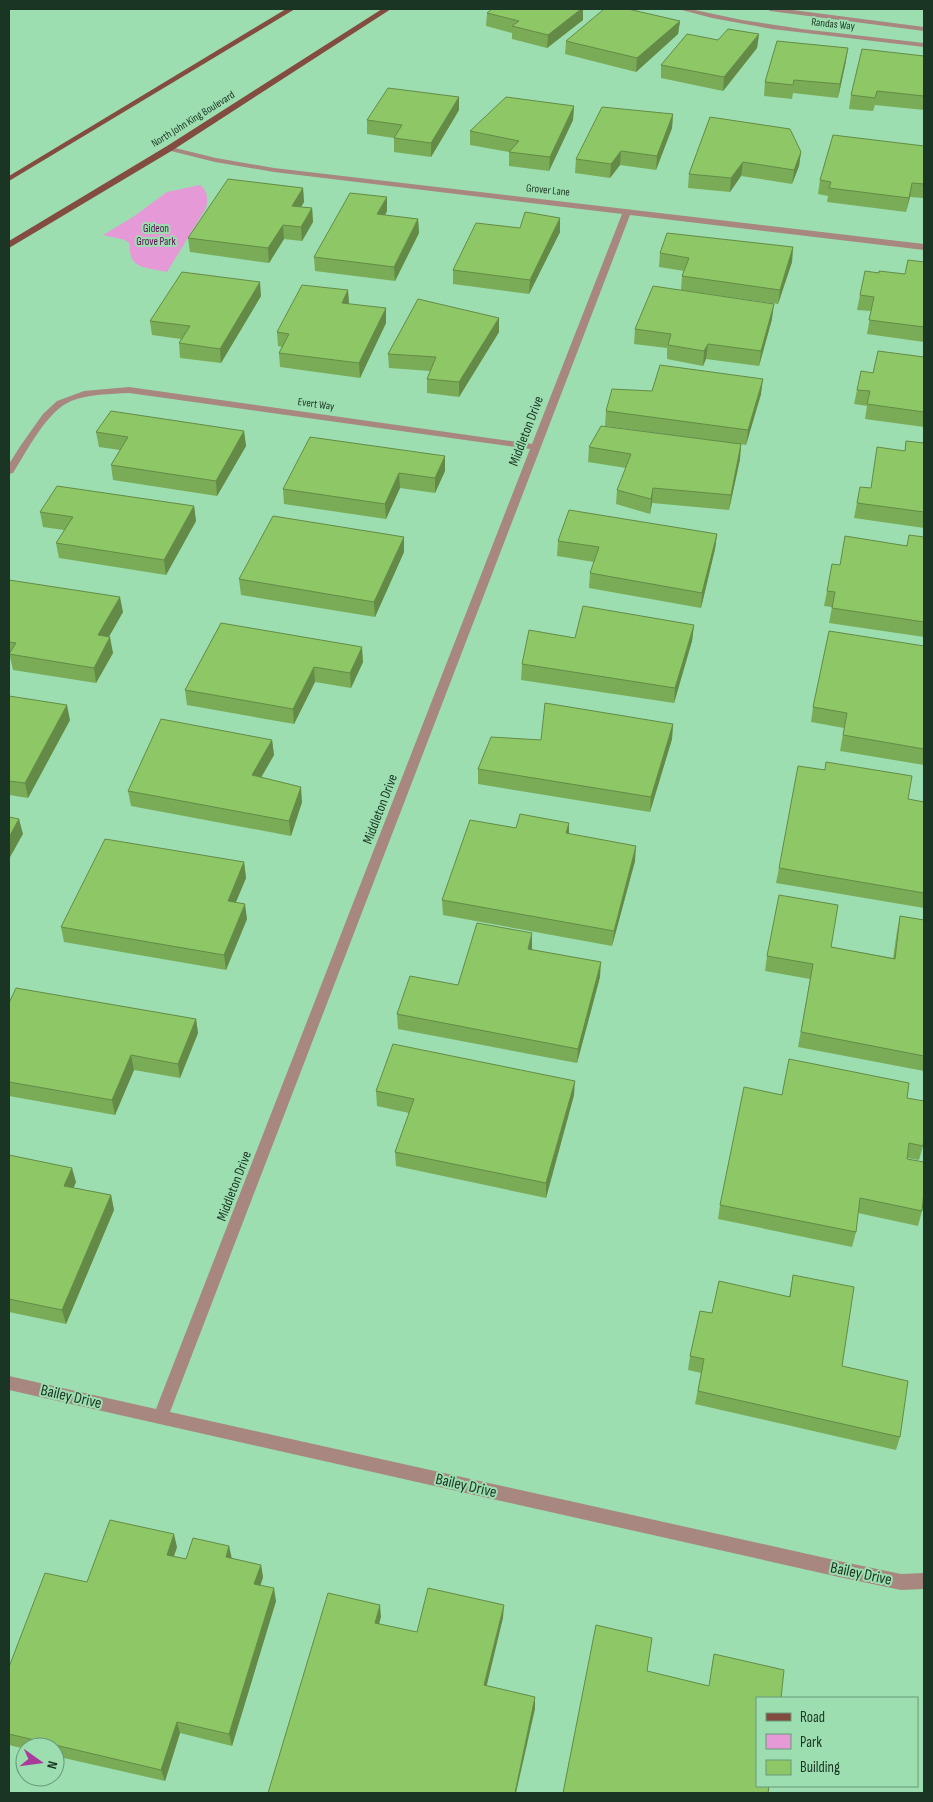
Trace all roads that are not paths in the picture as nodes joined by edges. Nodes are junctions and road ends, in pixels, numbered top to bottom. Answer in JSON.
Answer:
{"nodes":[{"id":1,"x":291,"y":9,"type":"edge"},
{"id":2,"x":387,"y":9,"type":"edge"},
{"id":3,"x":682,"y":9,"type":"edge"},
{"id":4,"x":770,"y":9,"type":"edge"},
{"id":5,"x":924,"y":29,"type":"edge"},
{"id":6,"x":924,"y":45,"type":"edge"},
{"id":7,"x":170,"y":148,"type":"junction"},
{"id":8,"x":9,"y":179,"type":"edge"},
{"id":9,"x":627,"y":211,"type":"junction"},
{"id":10,"x":9,"y":245,"type":"edge"},
{"id":11,"x":924,"y":247,"type":"edge"},
{"id":12,"x":535,"y":447,"type":"junction"},
{"id":13,"x":9,"y":471,"type":"edge"},
{"id":14,"x":9,"y":1384,"type":"edge"},
{"id":15,"x":160,"y":1418,"type":"junction"},
{"id":16,"x":924,"y":1581,"type":"edge"}],
"edges":[{"from":1,"to":8,"type":"main road"},
{"from":2,"to":7,"type":"main road","name":"North John King Boulevard"},
{"from":3,"to":6,"type":"street","name":"Randas Way"},
{"from":4,"to":5,"type":"street","name":"Randas Way"},
{"from":7,"to":9,"type":"street","name":"Grover Lane"},
{"from":7,"to":10,"type":"main road","name":"North John King Boulevard"},
{"from":9,"to":11,"type":"street","name":"Grover Lane"},
{"from":9,"to":12,"type":"street","name":"Middleton Drive"},
{"from":12,"to":13,"type":"street","name":"Evert Way"},
{"from":12,"to":15,"type":"street","name":"Middleton Drive"},
{"from":14,"to":15,"type":"street","name":"Bailey Drive"},
{"from":15,"to":16,"type":"street","name":"Bailey Drive"}]}
